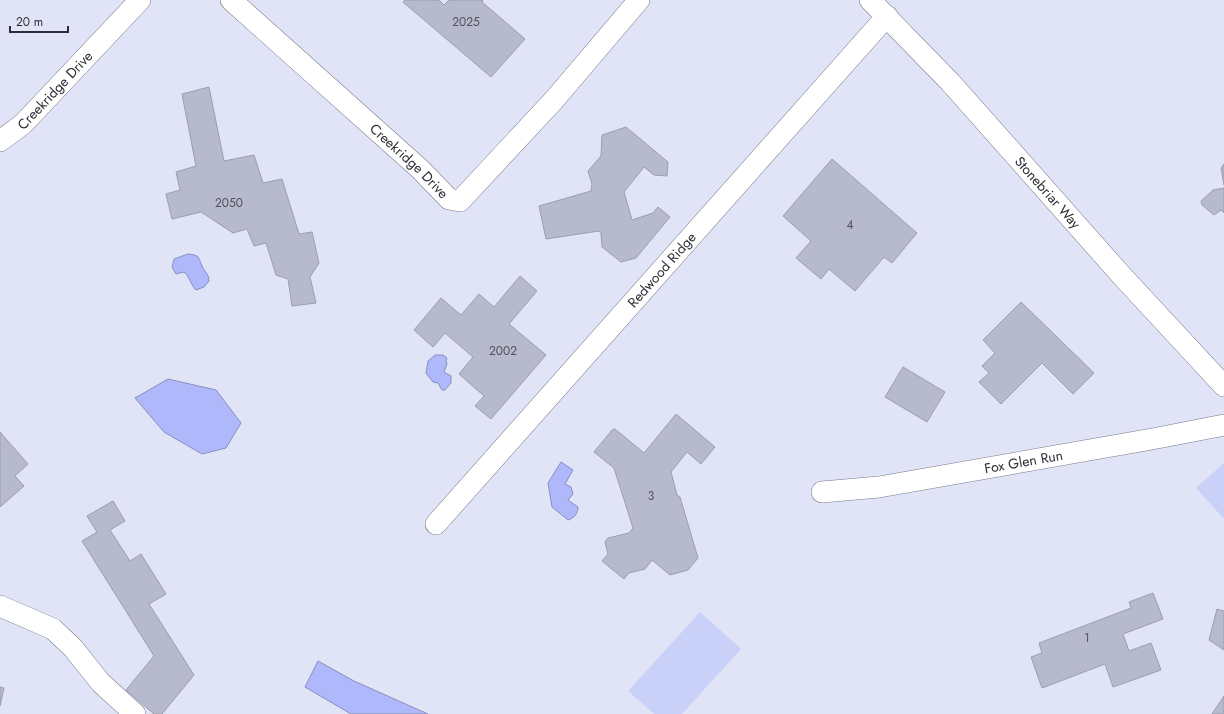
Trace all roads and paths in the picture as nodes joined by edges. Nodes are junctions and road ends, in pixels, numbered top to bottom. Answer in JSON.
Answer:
{"nodes":[{"id":1,"x":140,"y":0,"type":"edge"},
{"id":2,"x":231,"y":0,"type":"edge"},
{"id":3,"x":639,"y":0,"type":"edge"},
{"id":4,"x":870,"y":0,"type":"edge"},
{"id":5,"x":887,"y":16,"type":"junction"},
{"id":6,"x":0,"y":141,"type":"edge"},
{"id":7,"x":1224,"y":386,"type":"edge"},
{"id":8,"x":1224,"y":424,"type":"edge"},
{"id":9,"x":822,"y":492,"type":"dead end"},
{"id":10,"x":436,"y":524,"type":"dead end"},
{"id":11,"x":0,"y":606,"type":"edge"},
{"id":12,"x":135,"y":714,"type":"edge"}],
"edges":[{"from":1,"to":6,"type":"street","name":"Creekridge Drive"},
{"from":2,"to":3,"type":"street","name":"Creekridge Drive"},
{"from":4,"to":5,"type":"street","name":"Stonebriar Way"},
{"from":5,"to":7,"type":"street","name":"Stonebriar Way"},
{"from":5,"to":10,"type":"street","name":"Redwood Ridge"},
{"from":8,"to":9,"type":"street","name":"Fox Glen Run"},
{"from":11,"to":12,"type":"street"}]}
